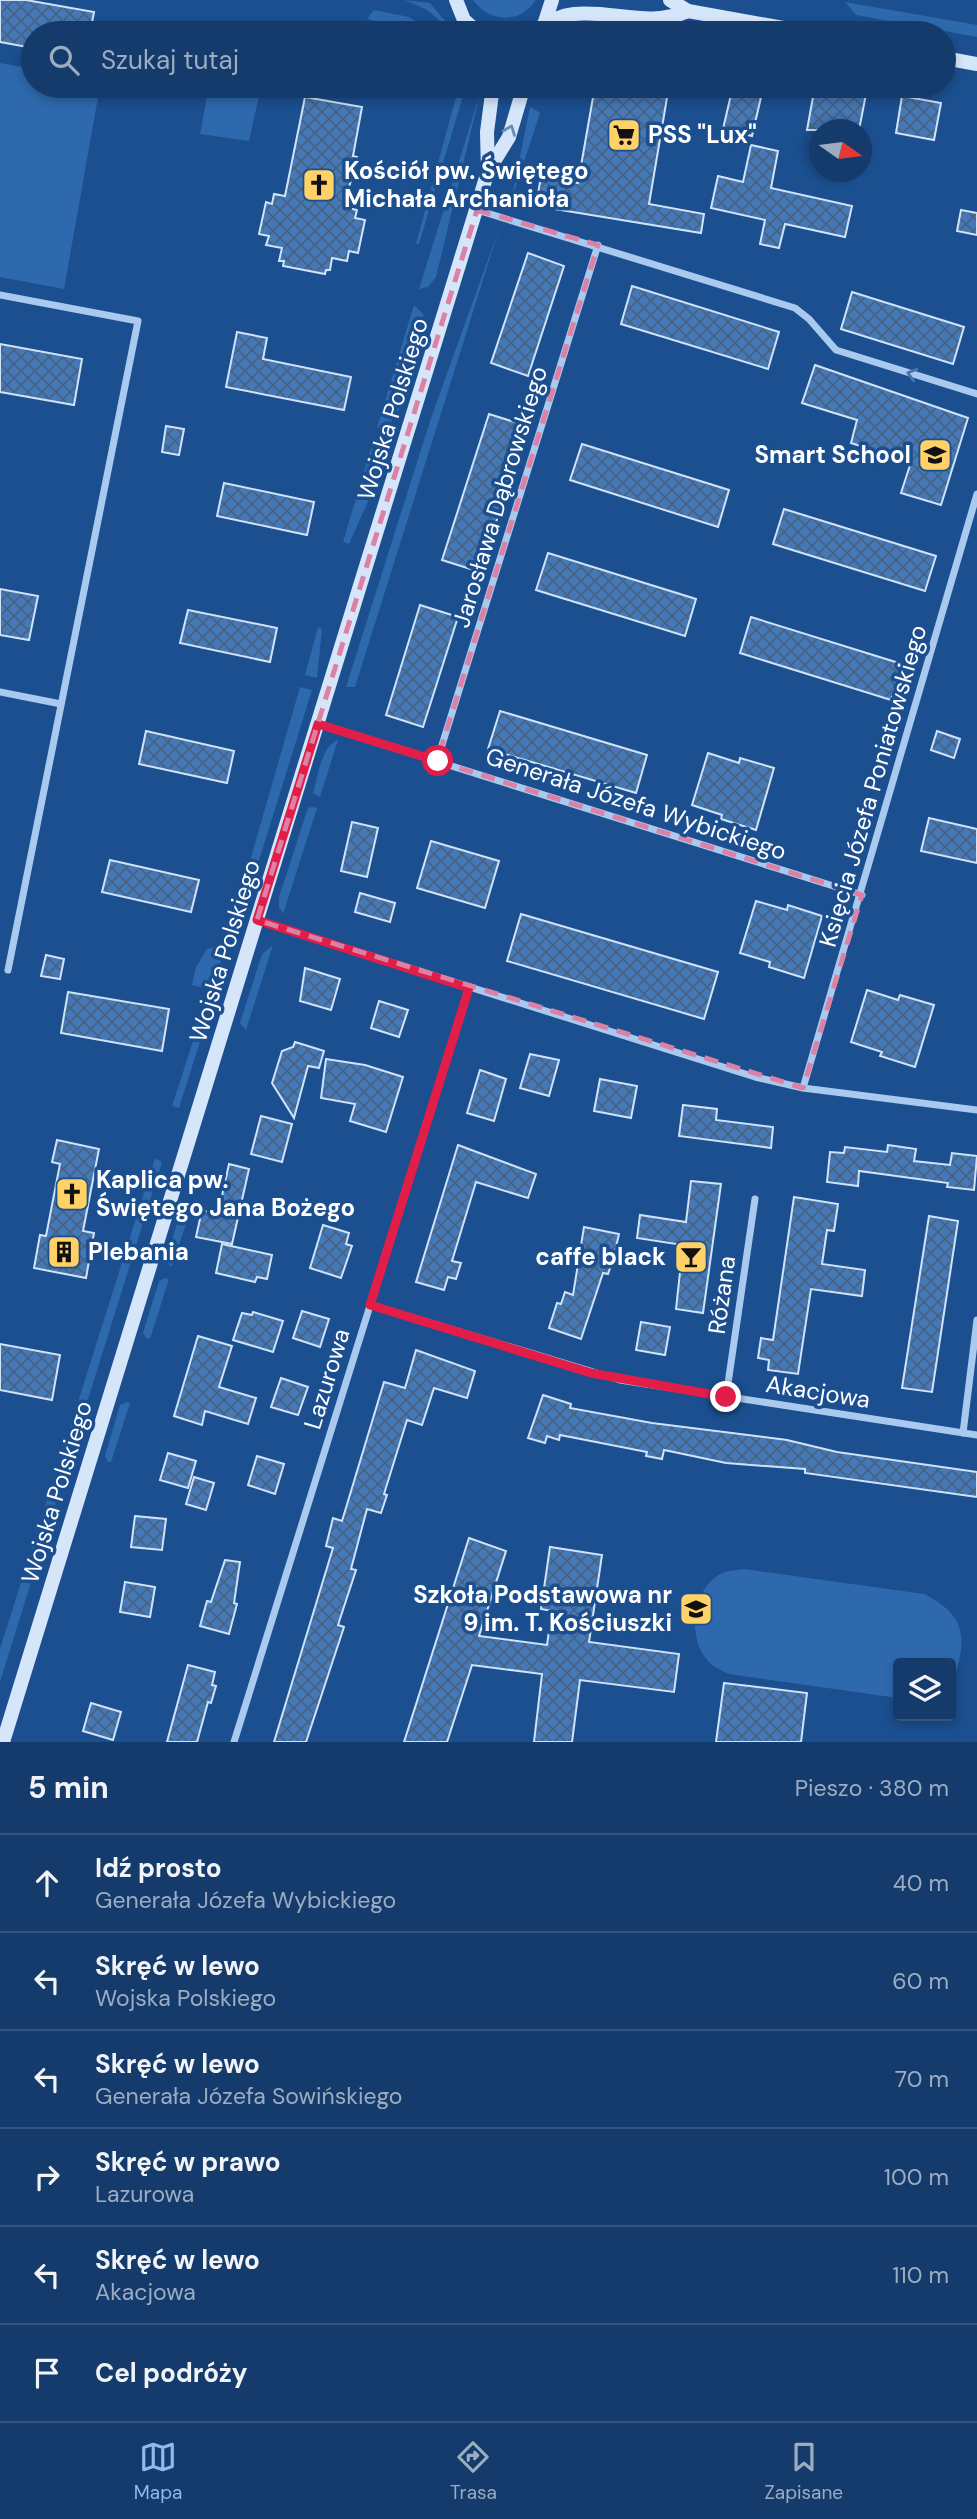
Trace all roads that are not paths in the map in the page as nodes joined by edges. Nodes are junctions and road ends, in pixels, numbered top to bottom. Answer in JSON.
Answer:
{"nodes":[{"id":1,"x":552,"y":0,"type":"edge"},
{"id":2,"x":670,"y":0,"type":"edge"},
{"id":3,"x":454,"y":3,"type":"edge"},
{"id":4,"x":688,"y":11,"type":"junction"},
{"id":5,"x":469,"y":21,"type":"edge"},
{"id":6,"x":545,"y":21,"type":"edge"},
{"id":7,"x":558,"y":21,"type":"edge"},
{"id":8,"x":744,"y":21,"type":"edge"},
{"id":9,"x":956,"y":60,"type":"edge"},
{"id":10,"x":977,"y":64,"type":"edge"},
{"id":11,"x":491,"y":98,"type":"edge"},
{"id":12,"x":520,"y":98,"type":"edge"},
{"id":13,"x":488,"y":172,"type":"junction"},
{"id":14,"x":477,"y":210,"type":"junction"},
{"id":15,"x":598,"y":245,"type":"junction"},
{"id":16,"x":0,"y":295,"type":"edge"},
{"id":17,"x":977,"y":394,"type":"edge"},
{"id":18,"x":977,"y":494,"type":"edge"},
{"id":19,"x":0,"y":692,"type":"edge"},
{"id":20,"x":61,"y":704,"type":"junction"},
{"id":21,"x":318,"y":724,"type":"junction"},
{"id":22,"x":438,"y":761,"type":"junction"},
{"id":23,"x":862,"y":895,"type":"junction"},
{"id":24,"x":257,"y":920,"type":"junction"},
{"id":25,"x":8,"y":970,"type":"dead end"},
{"id":26,"x":469,"y":988,"type":"junction"},
{"id":27,"x":803,"y":1088,"type":"junction"},
{"id":28,"x":977,"y":1110,"type":"edge"},
{"id":29,"x":755,"y":1199,"type":"dead end"},
{"id":30,"x":370,"y":1305,"type":"junction"},
{"id":31,"x":977,"y":1320,"type":"edge"},
{"id":32,"x":726,"y":1397,"type":"junction"},
{"id":33,"x":962,"y":1433,"type":"junction"},
{"id":34,"x":977,"y":1435,"type":"edge"},
{"id":35,"x":3,"y":1742,"type":"edge"},
{"id":36,"x":234,"y":1742,"type":"edge"}],
"edges":[{"from":1,"to":6,"type":"street"},
{"from":2,"to":4,"type":"street"},
{"from":3,"to":5,"type":"street"},
{"from":4,"to":7,"type":"street"},
{"from":4,"to":8,"type":"street"},
{"from":9,"to":10,"type":"street"},
{"from":11,"to":13,"type":"street","name":"Wojska Polskiego"},
{"from":13,"to":12,"type":"street","name":"Wojska Polskiego","one_way":true},
{"from":13,"to":14,"type":"street","name":"Wojska Polskiego"},
{"from":14,"to":15,"type":"street"},
{"from":14,"to":21,"type":"street","name":"Wojska Polskiego"},
{"from":17,"to":15,"type":"street","one_way":true},
{"from":15,"to":22,"type":"street","name":"Jarosława Dąbrowskiego"},
{"from":16,"to":20,"type":"street"},
{"from":18,"to":23,"type":"street","name":"Księcia Józefa Poniatowskiego"},
{"from":19,"to":20,"type":"street"},
{"from":20,"to":25,"type":"street"},
{"from":21,"to":22,"type":"street","name":"Generała Józefa Wybickiego"},
{"from":21,"to":24,"type":"street","name":"Wojska Polskiego"},
{"from":22,"to":23,"type":"street","name":"Generała Józefa Wybickiego"},
{"from":23,"to":27,"type":"street","name":"Księcia Józefa Poniatowskiego"},
{"from":24,"to":26,"type":"street"},
{"from":24,"to":35,"type":"street","name":"Wojska Polskiego"},
{"from":26,"to":27,"type":"street"},
{"from":26,"to":30,"type":"street","name":"Lazurowa"},
{"from":27,"to":28,"type":"street"},
{"from":29,"to":32,"type":"street","name":"Różana"},
{"from":30,"to":32,"type":"street","name":"Akacjowa"},
{"from":30,"to":36,"type":"street","name":"Lazurowa"},
{"from":31,"to":33,"type":"street"},
{"from":32,"to":33,"type":"street","name":"Akacjowa"},
{"from":33,"to":34,"type":"street","name":"Akacjowa"}]}
